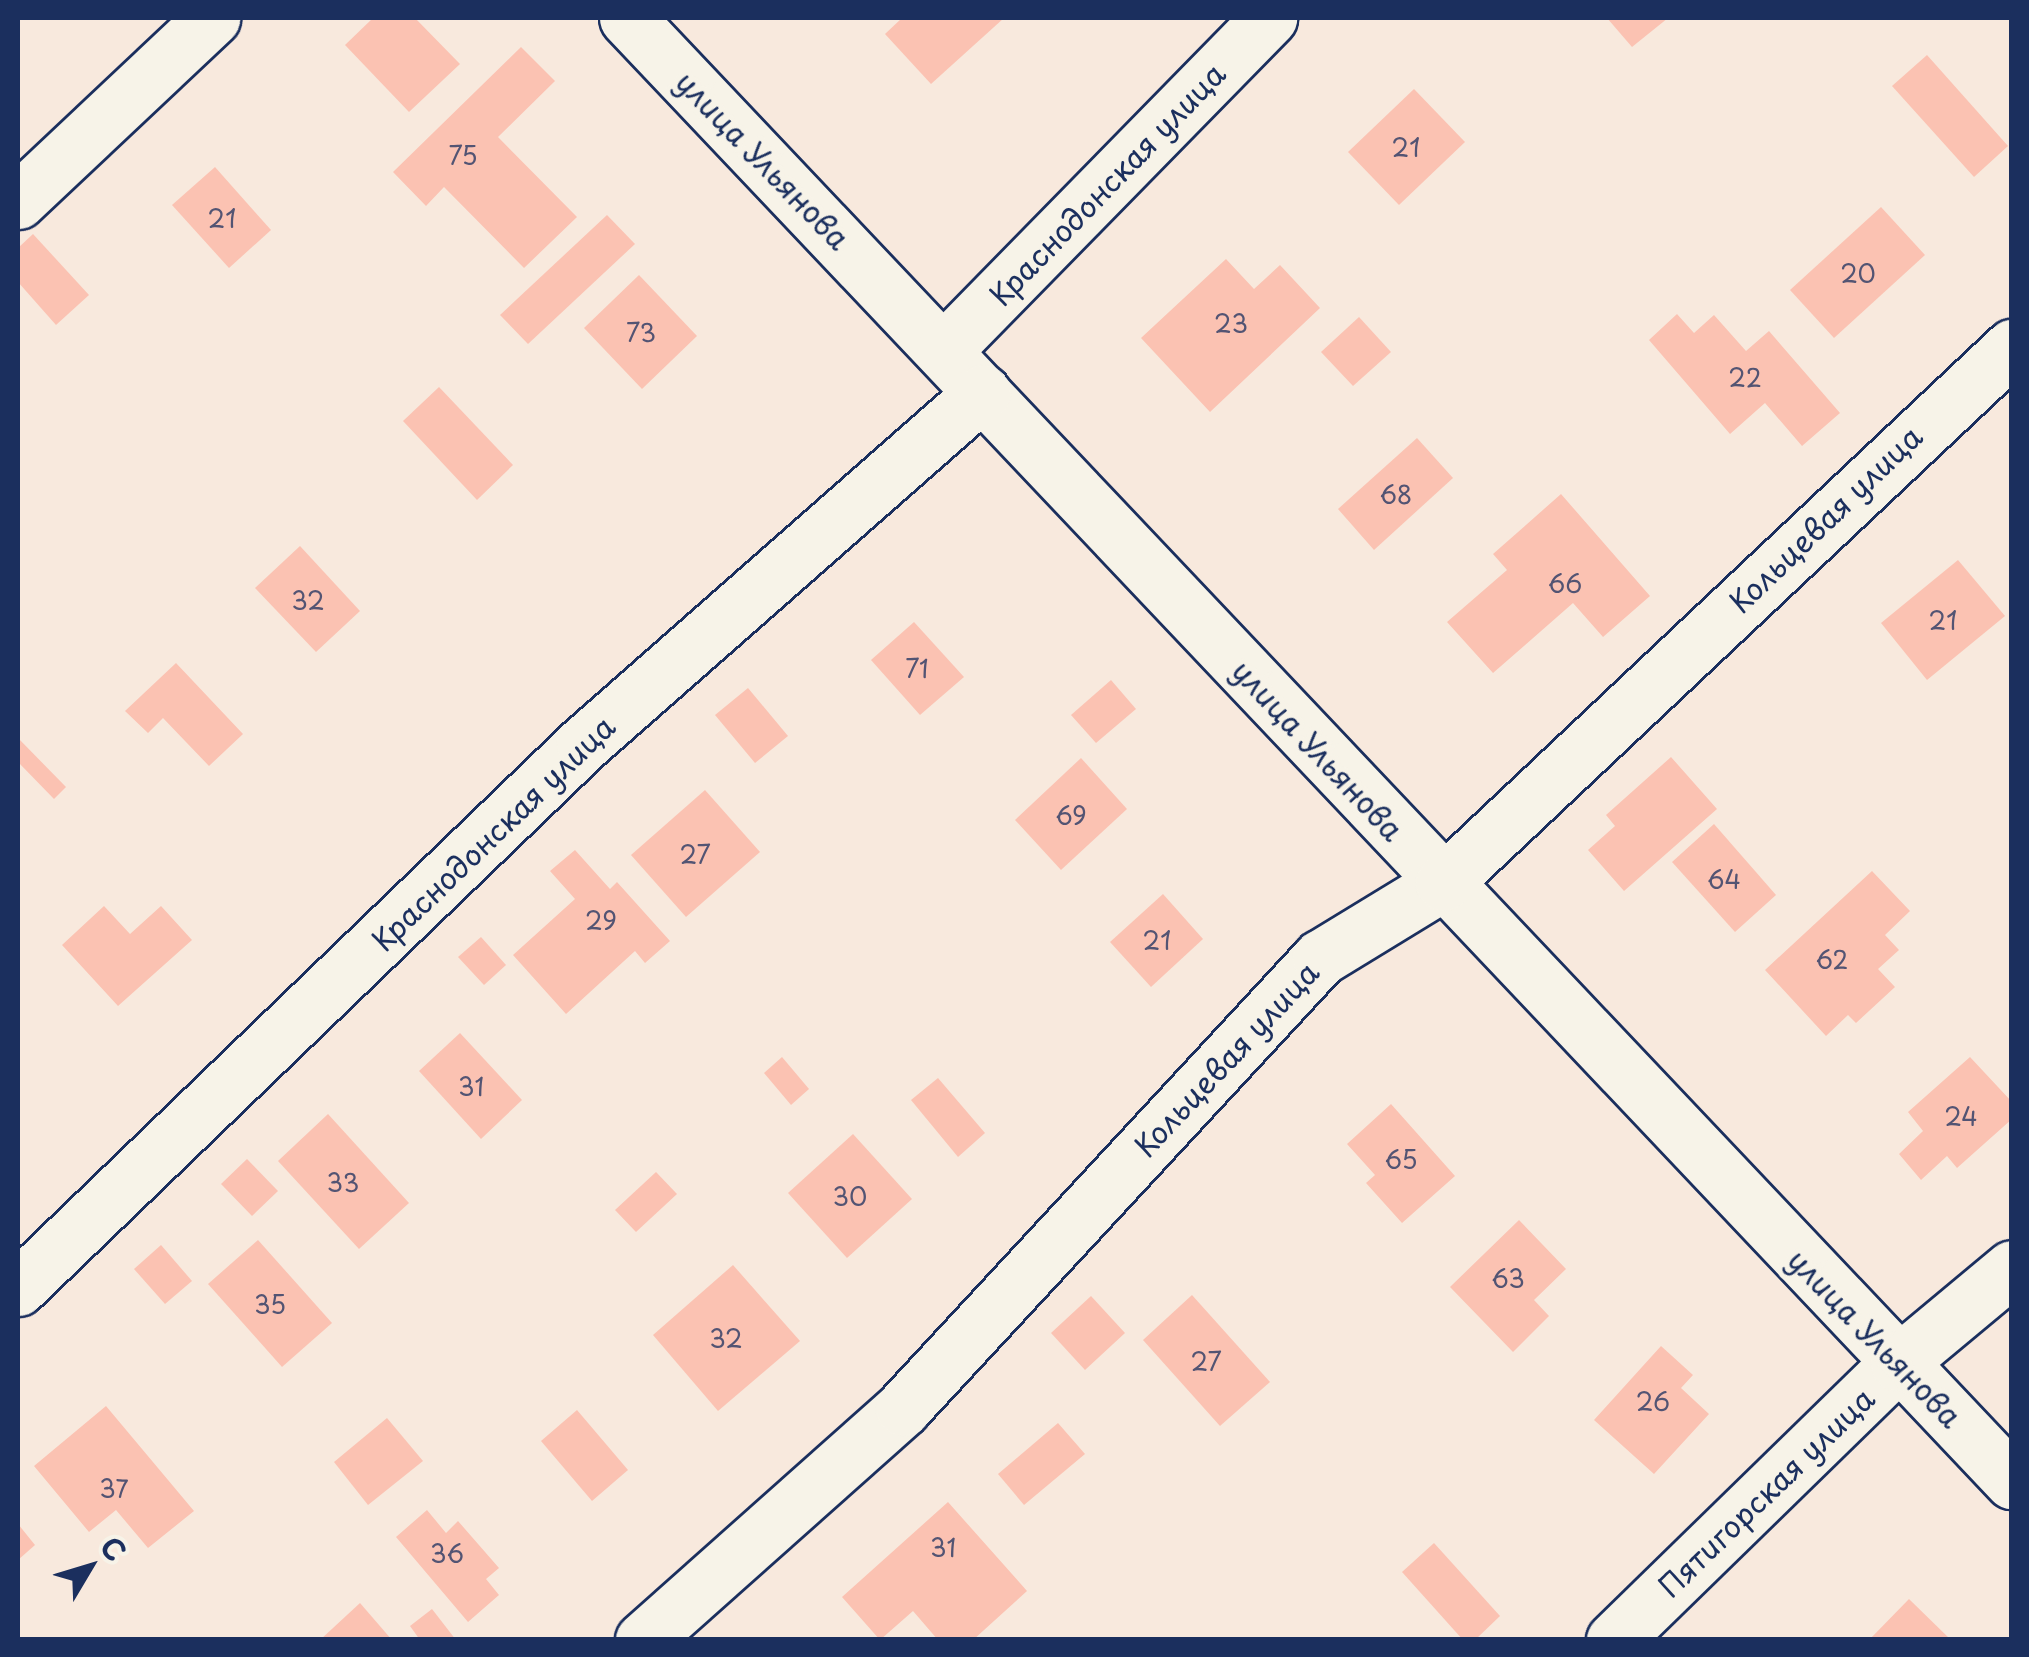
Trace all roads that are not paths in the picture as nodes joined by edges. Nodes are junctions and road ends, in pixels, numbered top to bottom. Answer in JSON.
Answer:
{"nodes":[{"id":1,"x":212,"y":18,"type":"edge"},
{"id":2,"x":628,"y":18,"type":"edge"},
{"id":3,"x":1269,"y":18,"type":"edge"},
{"id":4,"x":18,"y":201,"type":"edge"},
{"id":5,"x":2012,"y":347,"type":"edge"},
{"id":6,"x":944,"y":350,"type":"junction"},
{"id":7,"x":983,"y":392,"type":"junction"},
{"id":8,"x":1443,"y":883,"type":"junction"},
{"id":9,"x":2012,"y":1268,"type":"edge"},
{"id":10,"x":18,"y":1288,"type":"edge"},
{"id":11,"x":1898,"y":1363,"type":"junction"},
{"id":12,"x":2012,"y":1481,"type":"edge"},
{"id":13,"x":642,"y":1640,"type":"edge"},
{"id":14,"x":1614,"y":1640,"type":"edge"}],
"edges":[{"from":1,"to":4,"type":"street"},
{"from":2,"to":6,"type":"street","name":"улица Ульянова"},
{"from":3,"to":6,"type":"street","name":"Краснодонская улица"},
{"from":5,"to":8,"type":"street","name":"Кольцевая улица"},
{"from":6,"to":7,"type":"street","name":"улица Ульянова"},
{"from":7,"to":8,"type":"street","name":"улица Ульянова"},
{"from":7,"to":10,"type":"street","name":"Краснодонская улица"},
{"from":8,"to":11,"type":"street","name":"улица Ульянова"},
{"from":8,"to":13,"type":"street","name":"Кольцевая улица"},
{"from":9,"to":11,"type":"street","name":"Пятигорская улица"},
{"from":11,"to":12,"type":"street","name":"улица Ульянова"},
{"from":11,"to":14,"type":"street","name":"Пятигорская улица"}]}
